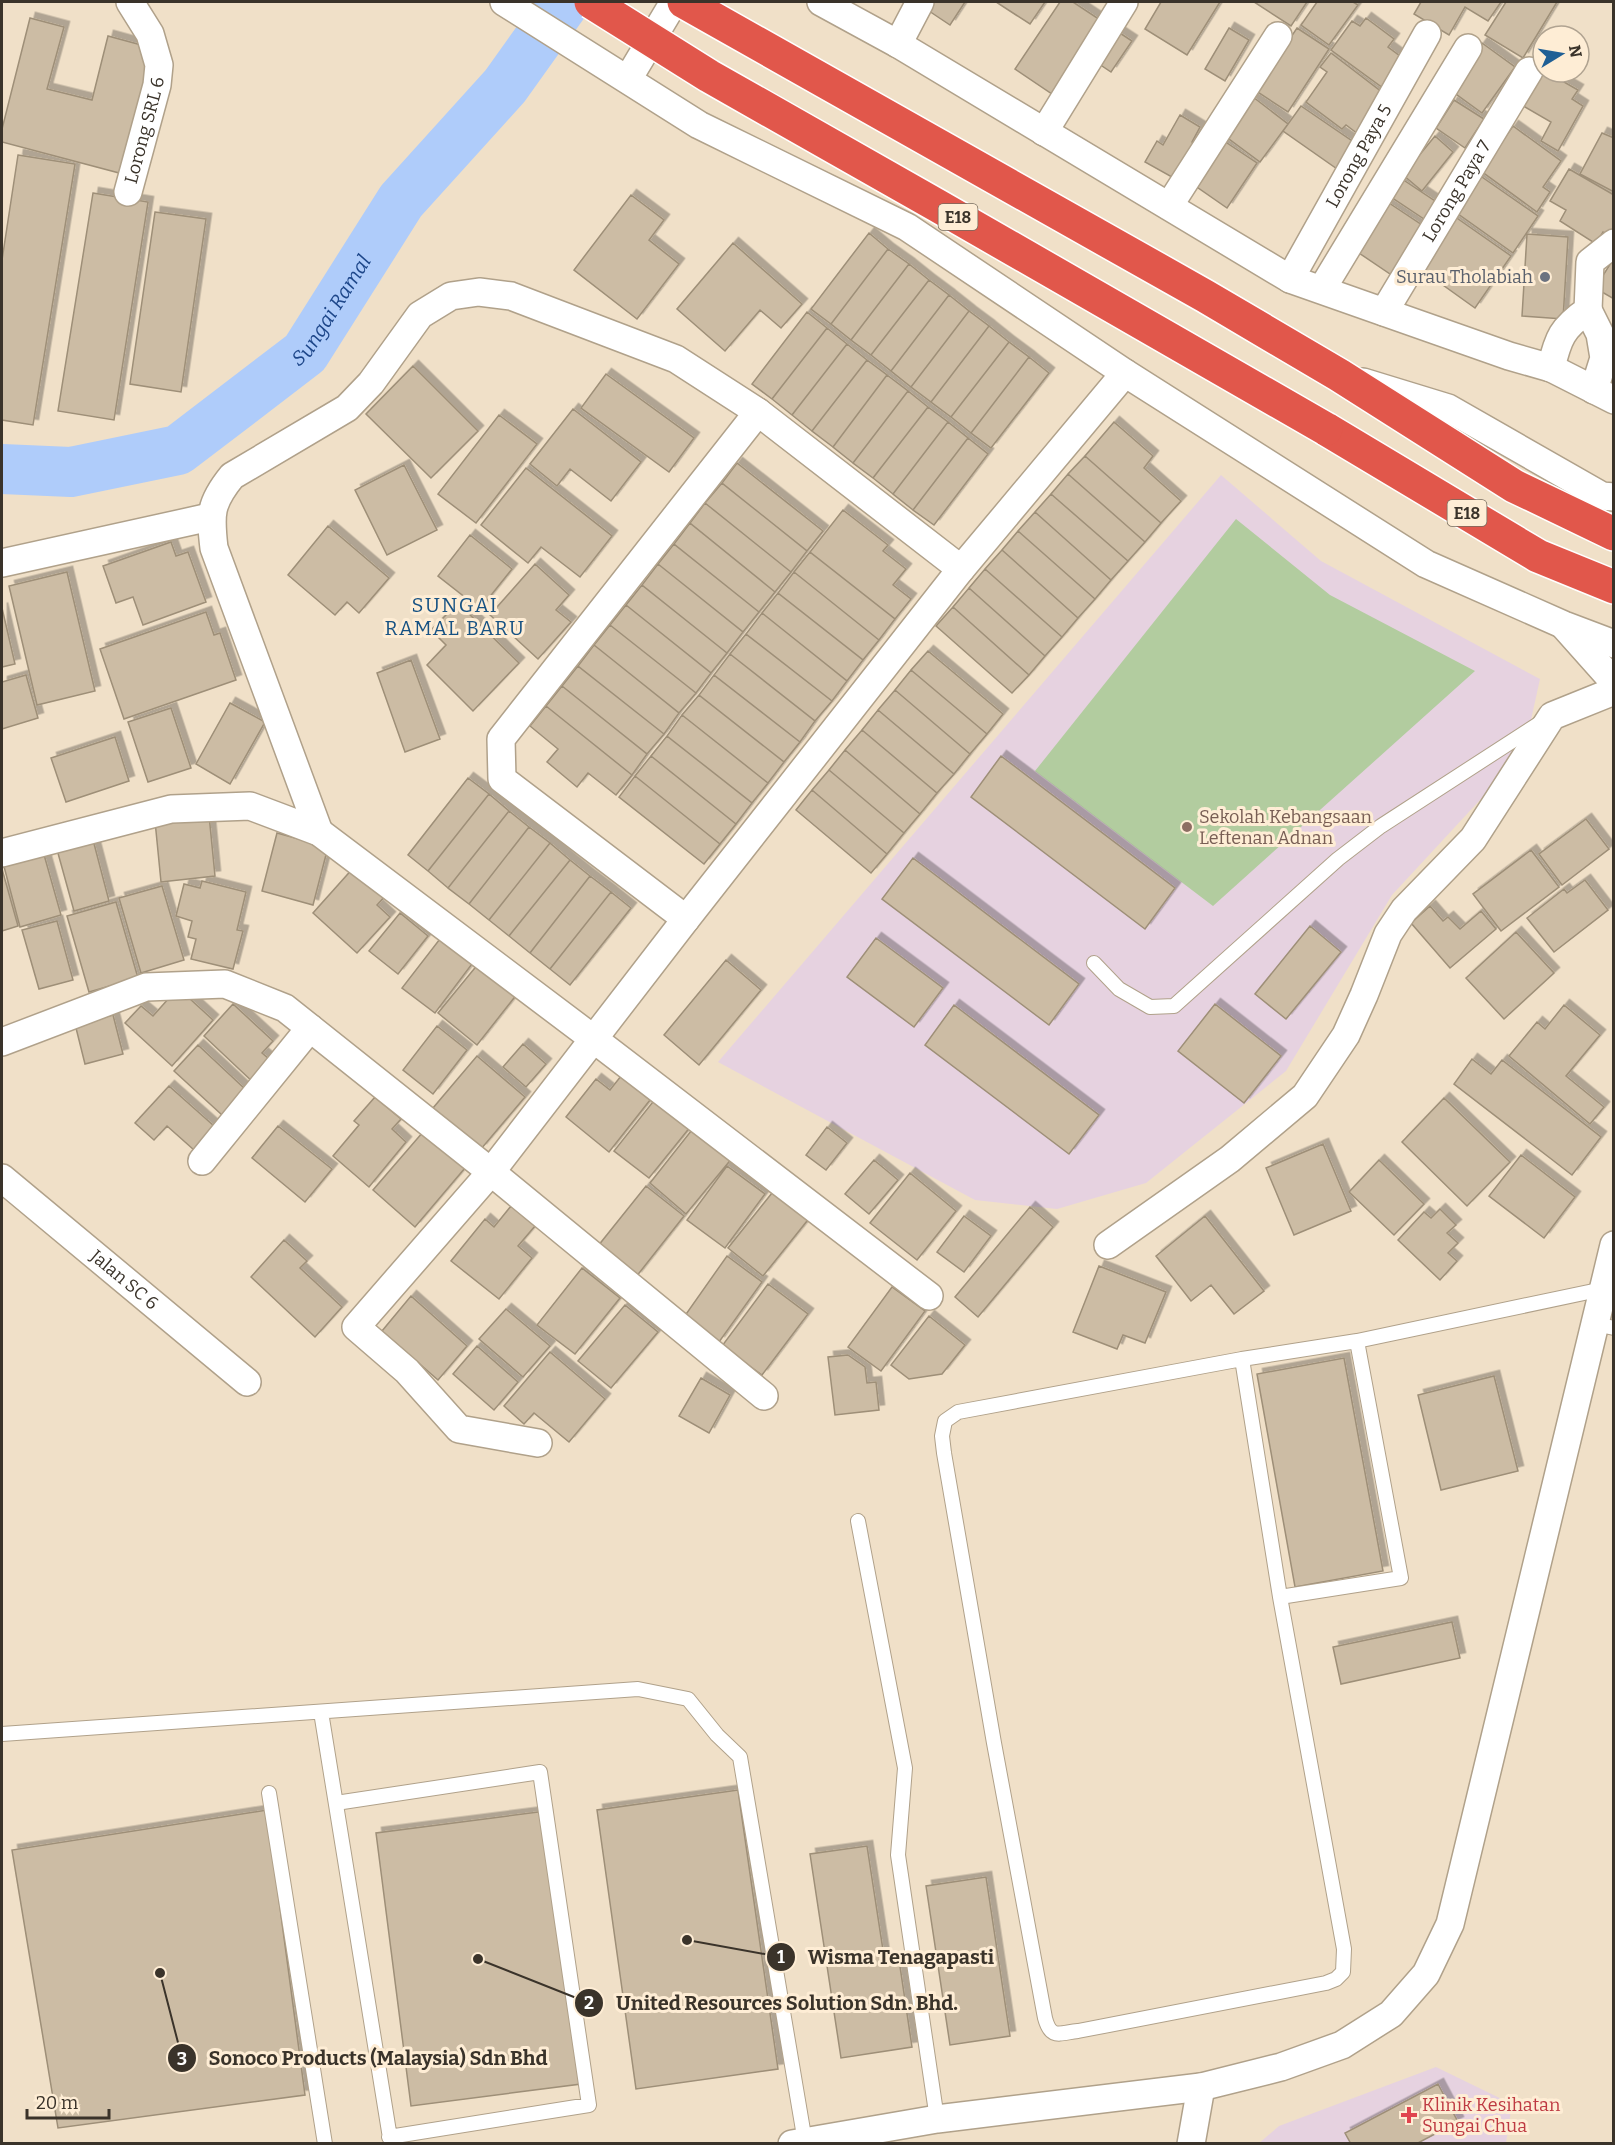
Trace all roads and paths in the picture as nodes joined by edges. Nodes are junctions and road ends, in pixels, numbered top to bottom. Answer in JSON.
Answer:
{"nodes":[{"id":1,"x":130,"y":2,"type":"edge"},
{"id":2,"x":591,"y":2,"type":"edge"},
{"id":3,"x":674,"y":2,"type":"edge"},
{"id":4,"x":684,"y":2,"type":"edge"},
{"id":5,"x":821,"y":2,"type":"edge"},
{"id":6,"x":920,"y":2,"type":"edge"},
{"id":7,"x":1124,"y":2,"type":"edge"},
{"id":8,"x":511,"y":6,"type":"edge"},
{"id":9,"x":1426,"y":34,"type":"dead end"},
{"id":10,"x":1278,"y":36,"type":"dead end"},
{"id":11,"x":898,"y":44,"type":"junction"},
{"id":12,"x":1468,"y":48,"type":"dead end"},
{"id":13,"x":1529,"y":71,"type":"dead end"},
{"id":14,"x":628,"y":79,"type":"junction"},
{"id":15,"x":1044,"y":132,"type":"junction"},
{"id":16,"x":128,"y":192,"type":"dead end"},
{"id":17,"x":1168,"y":206,"type":"junction"},
{"id":18,"x":1614,"y":243,"type":"edge"},
{"id":19,"x":1290,"y":279,"type":"junction"},
{"id":20,"x":1322,"y":289,"type":"junction"},
{"id":21,"x":1588,"y":310,"type":"junction"},
{"id":22,"x":1384,"y":312,"type":"junction"},
{"id":23,"x":1551,"y":368,"type":"junction"},
{"id":24,"x":1125,"y":373,"type":"junction"},
{"id":25,"x":1339,"y":375,"type":"junction"},
{"id":26,"x":1604,"y":395,"type":"edge"},
{"id":27,"x":758,"y":412,"type":"junction"},
{"id":28,"x":1614,"y":497,"type":"edge"},
{"id":29,"x":210,"y":517,"type":"junction"},
{"id":30,"x":1614,"y":534,"type":"edge"},
{"id":31,"x":2,"y":563,"type":"edge"},
{"id":32,"x":962,"y":569,"type":"junction"},
{"id":33,"x":1614,"y":587,"type":"edge"},
{"id":34,"x":1563,"y":625,"type":"junction"},
{"id":35,"x":1614,"y":644,"type":"edge"},
{"id":36,"x":1614,"y":682,"type":"edge"},
{"id":37,"x":1614,"y":692,"type":"edge"},
{"id":38,"x":1552,"y":716,"type":"junction"},
{"id":39,"x":319,"y":832,"type":"junction"},
{"id":40,"x":2,"y":853,"type":"edge"},
{"id":41,"x":686,"y":919,"type":"junction"},
{"id":42,"x":1094,"y":963,"type":"dead end"},
{"id":43,"x":310,"y":1028,"type":"junction"},
{"id":44,"x":595,"y":1040,"type":"junction"},
{"id":45,"x":2,"y":1042,"type":"edge"},
{"id":46,"x":202,"y":1161,"type":"dead end"},
{"id":47,"x":491,"y":1172,"type":"junction"},
{"id":48,"x":2,"y":1178,"type":"edge"},
{"id":49,"x":1108,"y":1245,"type":"dead end"},
{"id":50,"x":1614,"y":1245,"type":"edge"},
{"id":51,"x":1603,"y":1289,"type":"junction"},
{"id":52,"x":929,"y":1296,"type":"dead end"},
{"id":53,"x":1604,"y":1326,"type":"edge"},
{"id":54,"x":1357,"y":1341,"type":"junction"},
{"id":55,"x":1242,"y":1359,"type":"junction"},
{"id":56,"x":247,"y":1382,"type":"dead end"},
{"id":57,"x":764,"y":1396,"type":"dead end"},
{"id":58,"x":538,"y":1443,"type":"dead end"},
{"id":59,"x":858,"y":1521,"type":"dead end"},
{"id":60,"x":1280,"y":1597,"type":"junction"},
{"id":61,"x":321,"y":1712,"type":"junction"},
{"id":62,"x":2,"y":1734,"type":"edge"},
{"id":63,"x":269,"y":1793,"type":"dead end"},
{"id":64,"x":336,"y":1803,"type":"junction"},
{"id":65,"x":1201,"y":2087,"type":"junction"},
{"id":66,"x":937,"y":2119,"type":"junction"},
{"id":67,"x":390,"y":2140,"type":"edge"},
{"id":68,"x":798,"y":2143,"type":"edge"},
{"id":69,"x":325,"y":2144,"type":"edge"},
{"id":70,"x":1191,"y":2144,"type":"edge"}],
"edges":[{"from":1,"to":16,"type":"street","name":"Lorong SRL 6"},
{"from":2,"to":33,"type":"highway","number":"E18","bridge":true},
{"from":3,"to":14,"type":"street"},
{"from":4,"to":25,"type":"highway","number":"E18"},
{"from":5,"to":11,"type":"street"},
{"from":6,"to":11,"type":"street"},
{"from":7,"to":15,"type":"street"},
{"from":8,"to":14,"type":"street"},
{"from":9,"to":19,"type":"street","name":"Lorong Paya 5"},
{"from":10,"to":17,"type":"street"},
{"from":11,"to":15,"type":"street"},
{"from":12,"to":20,"type":"street"},
{"from":13,"to":22,"type":"street","name":"Lorong Paya 7"},
{"from":14,"to":24,"type":"street"},
{"from":15,"to":17,"type":"street"},
{"from":17,"to":19,"type":"street"},
{"from":18,"to":21,"type":"street"},
{"from":19,"to":20,"type":"street"},
{"from":20,"to":22,"type":"street"},
{"from":21,"to":23,"type":"street"},
{"from":21,"to":26,"type":"street"},
{"from":22,"to":23,"type":"street"},
{"from":23,"to":26,"type":"street"},
{"from":24,"to":32,"type":"street"},
{"from":24,"to":34,"type":"street"},
{"from":25,"to":28,"type":"street"},
{"from":25,"to":30,"type":"highway","number":"E18"},
{"from":27,"to":29,"type":"street"},
{"from":27,"to":32,"type":"street"},
{"from":27,"to":41,"type":"street"},
{"from":29,"to":31,"type":"street"},
{"from":29,"to":39,"type":"street"},
{"from":32,"to":41,"type":"street"},
{"from":34,"to":35,"type":"street"},
{"from":34,"to":36,"type":"street"},
{"from":37,"to":38,"type":"street"},
{"from":38,"to":42,"type":"lane"},
{"from":38,"to":49,"type":"street"},
{"from":39,"to":40,"type":"street"},
{"from":39,"to":44,"type":"street"},
{"from":41,"to":44,"type":"street"},
{"from":43,"to":45,"type":"street"},
{"from":43,"to":46,"type":"street"},
{"from":43,"to":47,"type":"street"},
{"from":44,"to":47,"type":"street"},
{"from":44,"to":52,"type":"street"},
{"from":47,"to":57,"type":"street"},
{"from":47,"to":58,"type":"street"},
{"from":48,"to":56,"type":"street","name":"Jalan SC 6"},
{"from":50,"to":51,"type":"street"},
{"from":51,"to":53,"type":"street"},
{"from":51,"to":54,"type":"lane"},
{"from":53,"to":65,"type":"street"},
{"from":54,"to":55,"type":"lane"},
{"from":54,"to":60,"type":"lane"},
{"from":55,"to":60,"type":"lane"},
{"from":55,"to":60,"type":"lane"},
{"from":59,"to":66,"type":"lane"},
{"from":61,"to":62,"type":"lane"},
{"from":61,"to":64,"type":"lane"},
{"from":61,"to":68,"type":"lane"},
{"from":63,"to":69,"type":"lane"},
{"from":64,"to":67,"type":"lane"},
{"from":64,"to":67,"type":"lane"},
{"from":65,"to":66,"type":"street"},
{"from":65,"to":70,"type":"street"},
{"from":66,"to":68,"type":"street"}]}
